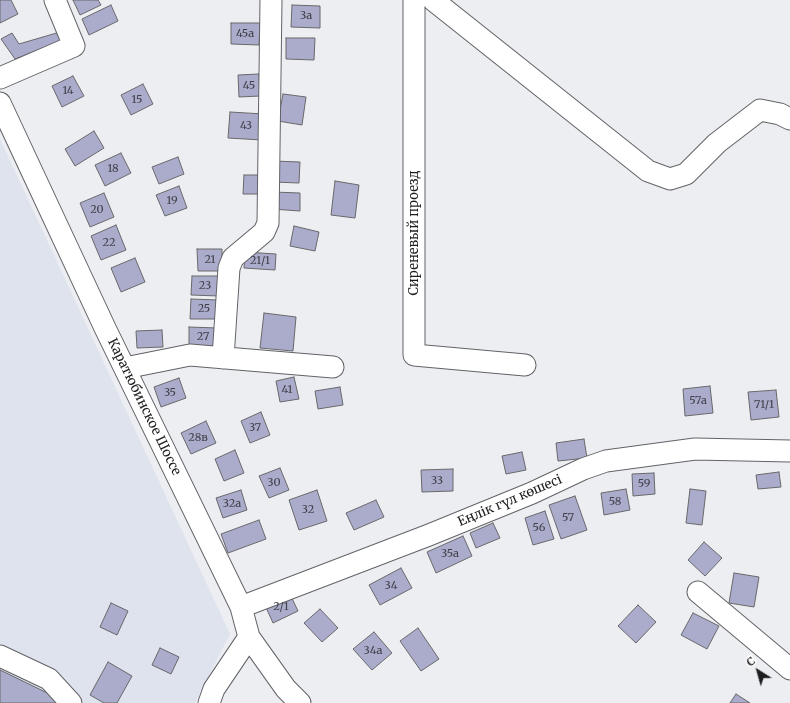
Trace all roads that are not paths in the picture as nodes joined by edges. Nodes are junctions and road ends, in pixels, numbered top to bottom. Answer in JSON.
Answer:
{"nodes":[{"id":1,"x":55,"y":0,"type":"edge"},
{"id":2,"x":271,"y":0,"type":"edge"},
{"id":3,"x":414,"y":0,"type":"edge"},
{"id":4,"x":433,"y":0,"type":"edge"},
{"id":5,"x":0,"y":78,"type":"edge"},
{"id":6,"x":0,"y":103,"type":"edge"},
{"id":7,"x":790,"y":119,"type":"edge"},
{"id":8,"x":223,"y":358,"type":"junction"},
{"id":9,"x":525,"y":365,"type":"dead end"},
{"id":10,"x":333,"y":367,"type":"dead end"},
{"id":11,"x":125,"y":368,"type":"junction"},
{"id":12,"x":790,"y":451,"type":"edge"},
{"id":13,"x":698,"y":592,"type":"dead end"},
{"id":14,"x":241,"y":607,"type":"junction"},
{"id":15,"x":249,"y":637,"type":"junction"},
{"id":16,"x":0,"y":656,"type":"edge"},
{"id":17,"x":790,"y":669,"type":"edge"},
{"id":18,"x":71,"y":703,"type":"edge"},
{"id":19,"x":209,"y":703,"type":"edge"},
{"id":20,"x":300,"y":703,"type":"edge"}],
"edges":[{"from":1,"to":5,"type":"street"},
{"from":2,"to":8,"type":"street"},
{"from":3,"to":9,"type":"street","name":"Сиреневый проезд"},
{"from":4,"to":7,"type":"street"},
{"from":6,"to":11,"type":"street","name":"Каратюбинское Шоссе"},
{"from":8,"to":10,"type":"street"},
{"from":8,"to":11,"type":"street"},
{"from":11,"to":14,"type":"street","name":"Каратюбинское Шоссе"},
{"from":12,"to":14,"type":"street","name":"Еңлік гүл көшесі"},
{"from":13,"to":17,"type":"street"},
{"from":14,"to":15,"type":"street","name":"Каратюбинское Шоссе"},
{"from":15,"to":19,"type":"street"},
{"from":15,"to":20,"type":"street","name":"Каратюбинское Шоссе"},
{"from":16,"to":18,"type":"street"}]}
